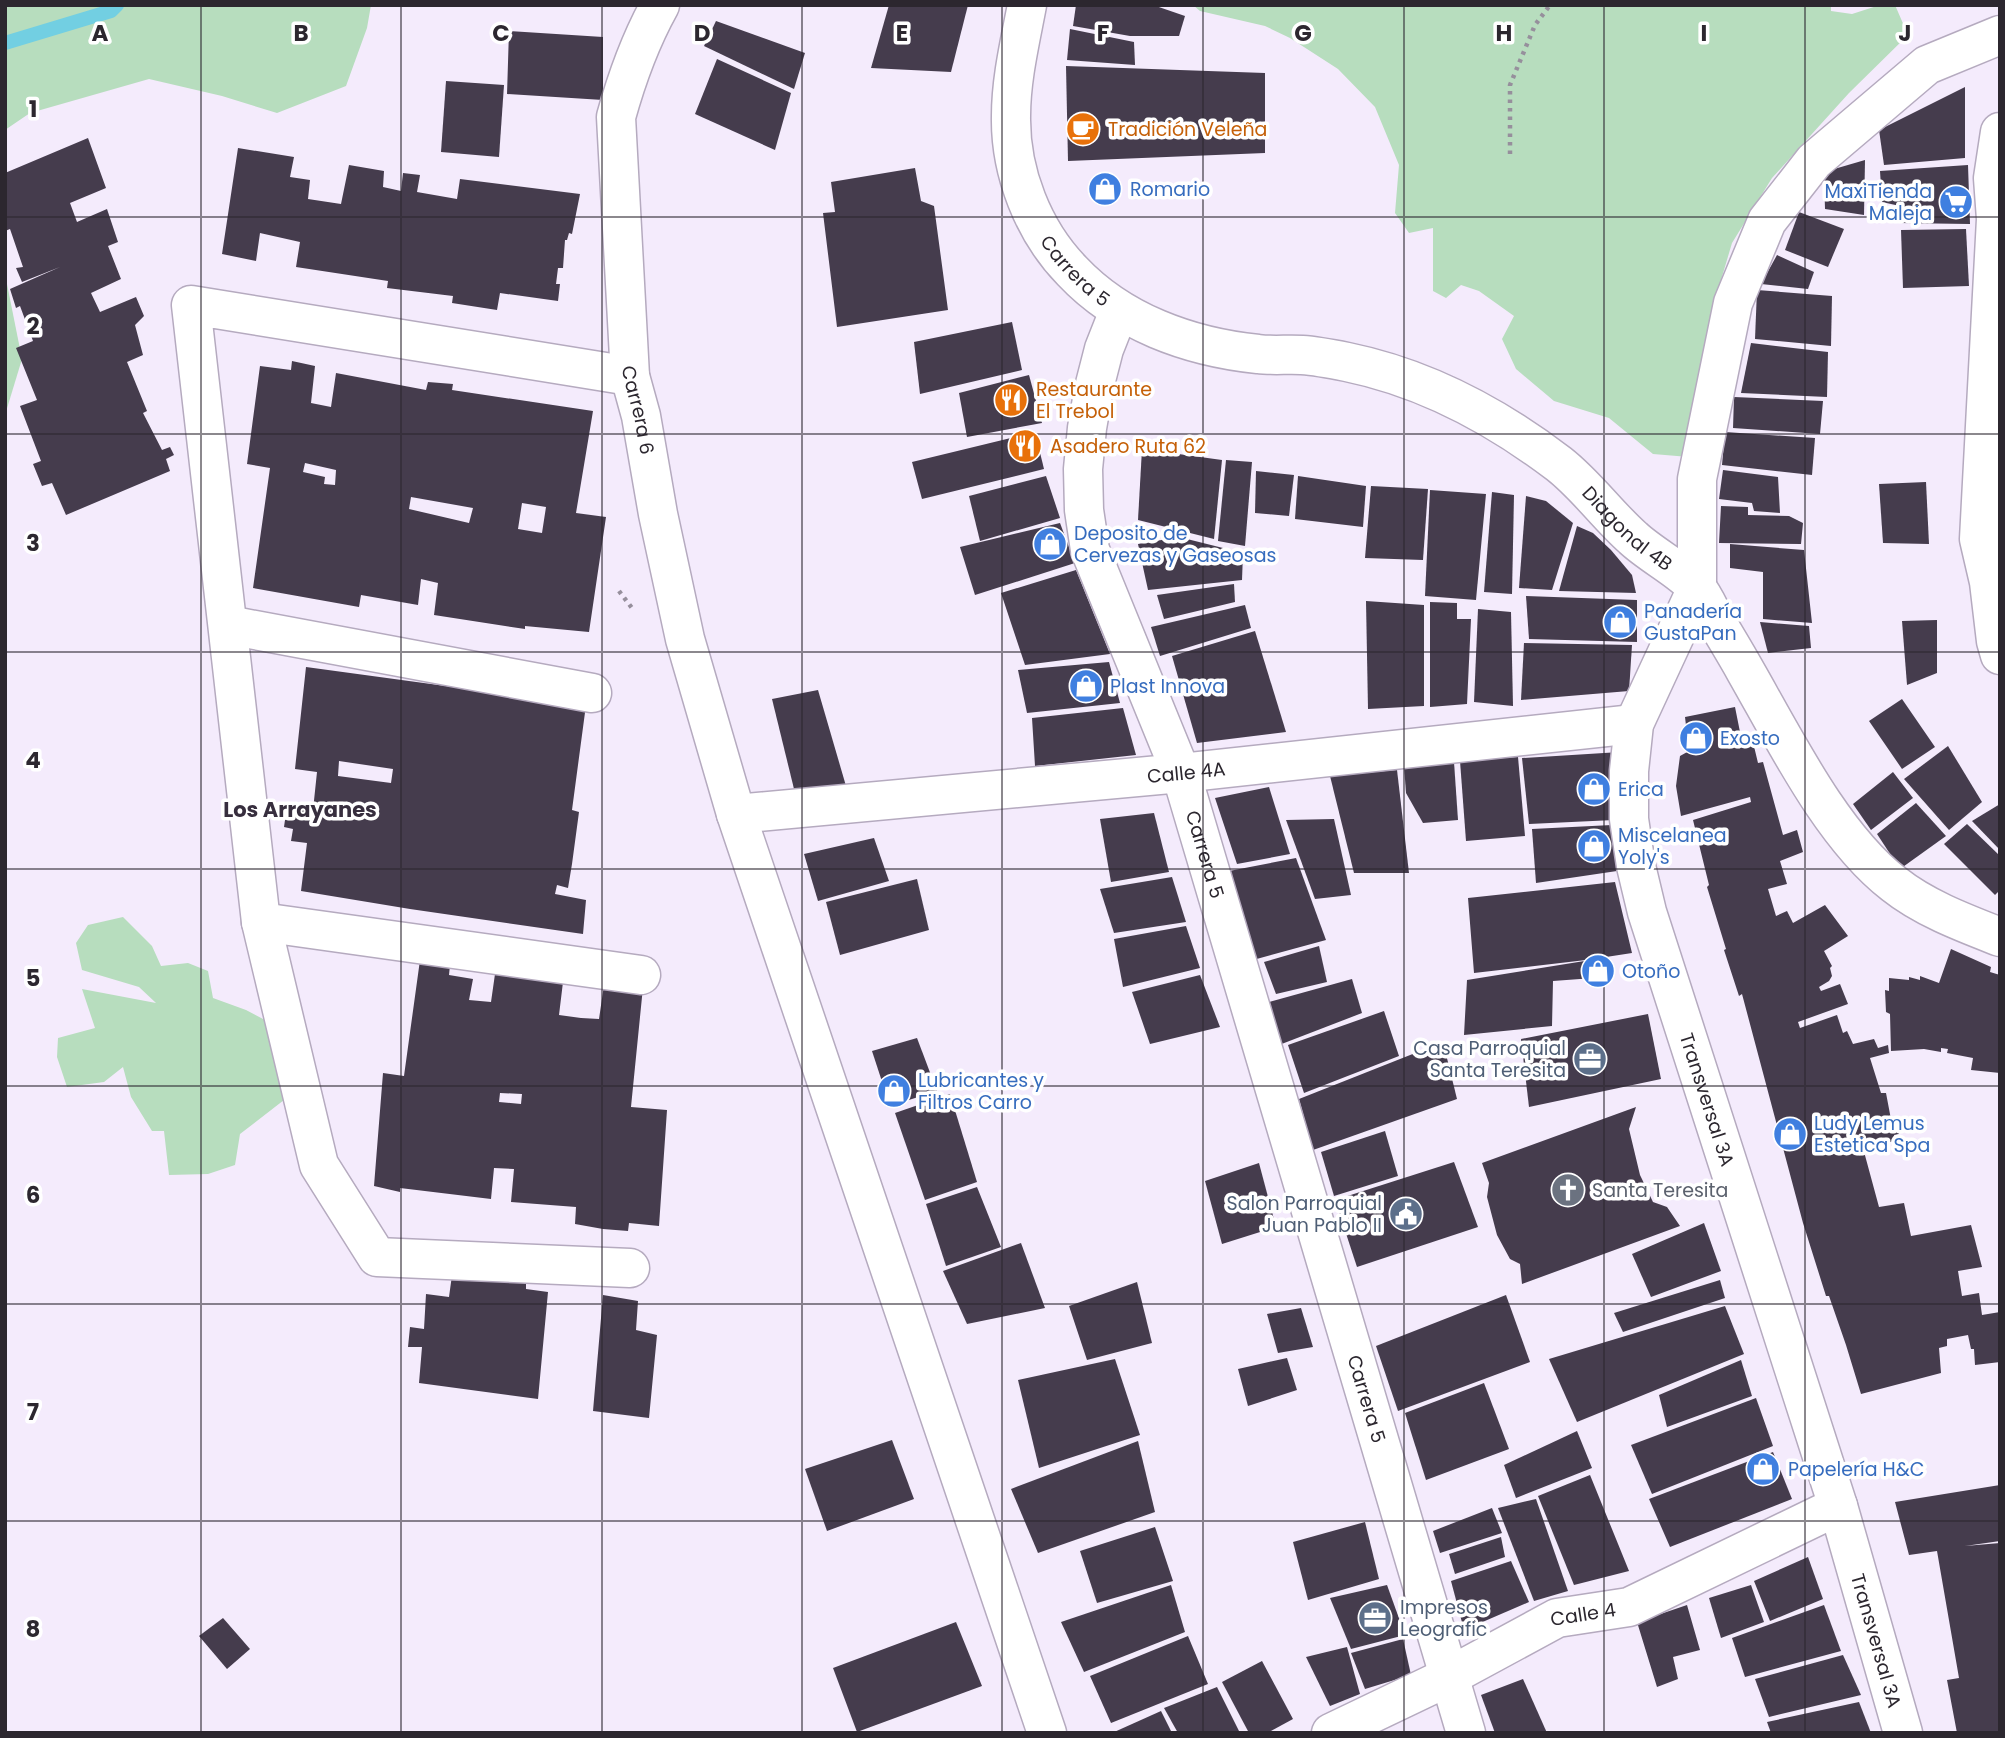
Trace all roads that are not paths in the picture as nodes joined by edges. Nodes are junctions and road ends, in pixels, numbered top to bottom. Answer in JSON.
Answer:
{"nodes":[{"id":1,"x":660,"y":5,"type":"edge"},
{"id":2,"x":1027,"y":5,"type":"edge"},
{"id":3,"x":2000,"y":35,"type":"edge"},
{"id":4,"x":2000,"y":132,"type":"edge"},
{"id":5,"x":1119,"y":311,"type":"junction"},
{"id":6,"x":631,"y":376,"type":"junction"},
{"id":7,"x":1698,"y":588,"type":"junction"},
{"id":8,"x":228,"y":625,"type":"junction"},
{"id":9,"x":2000,"y":655,"type":"edge"},
{"id":10,"x":592,"y":693,"type":"dead end"},
{"id":11,"x":1634,"y":724,"type":"junction"},
{"id":12,"x":1181,"y":773,"type":"junction"},
{"id":13,"x":736,"y":814,"type":"junction"},
{"id":14,"x":261,"y":922,"type":"junction"},
{"id":15,"x":2000,"y":937,"type":"edge"},
{"id":16,"x":640,"y":975,"type":"dead end"},
{"id":17,"x":631,"y":1268,"type":"dead end"},
{"id":18,"x":1838,"y":1506,"type":"junction"},
{"id":19,"x":1448,"y":1677,"type":"junction"},
{"id":20,"x":1047,"y":1733,"type":"edge"},
{"id":21,"x":1331,"y":1733,"type":"edge"},
{"id":22,"x":1466,"y":1733,"type":"edge"},
{"id":23,"x":1903,"y":1733,"type":"edge"}],
"edges":[{"from":1,"to":6,"type":"street","name":"Carrera 6"},
{"from":2,"to":5,"type":"street","name":"Carrera 5"},
{"from":3,"to":7,"type":"street"},
{"from":4,"to":9,"type":"street"},
{"from":5,"to":7,"type":"street","name":"Diagonal 4B"},
{"from":5,"to":12,"type":"street","name":"Carrera 5"},
{"from":6,"to":8,"type":"street"},
{"from":6,"to":13,"type":"street","name":"Carrera 6"},
{"from":7,"to":11,"type":"street","name":"Transversal 3A"},
{"from":7,"to":15,"type":"street","name":"Diagonal 4B"},
{"from":8,"to":10,"type":"street"},
{"from":8,"to":14,"type":"street"},
{"from":11,"to":12,"type":"street","name":"Calle 4A"},
{"from":11,"to":18,"type":"street","name":"Transversal 3A"},
{"from":12,"to":13,"type":"street","name":"Calle 4A"},
{"from":12,"to":19,"type":"street","name":"Carrera 5"},
{"from":13,"to":20,"type":"street","name":"Carrera 6"},
{"from":14,"to":16,"type":"street"},
{"from":14,"to":17,"type":"street"},
{"from":18,"to":19,"type":"street","name":"Calle 4"},
{"from":18,"to":23,"type":"street","name":"Transversal 3A"},
{"from":19,"to":21,"type":"street","name":"Calle 4"},
{"from":19,"to":22,"type":"street","name":"Carrera 5"}]}
